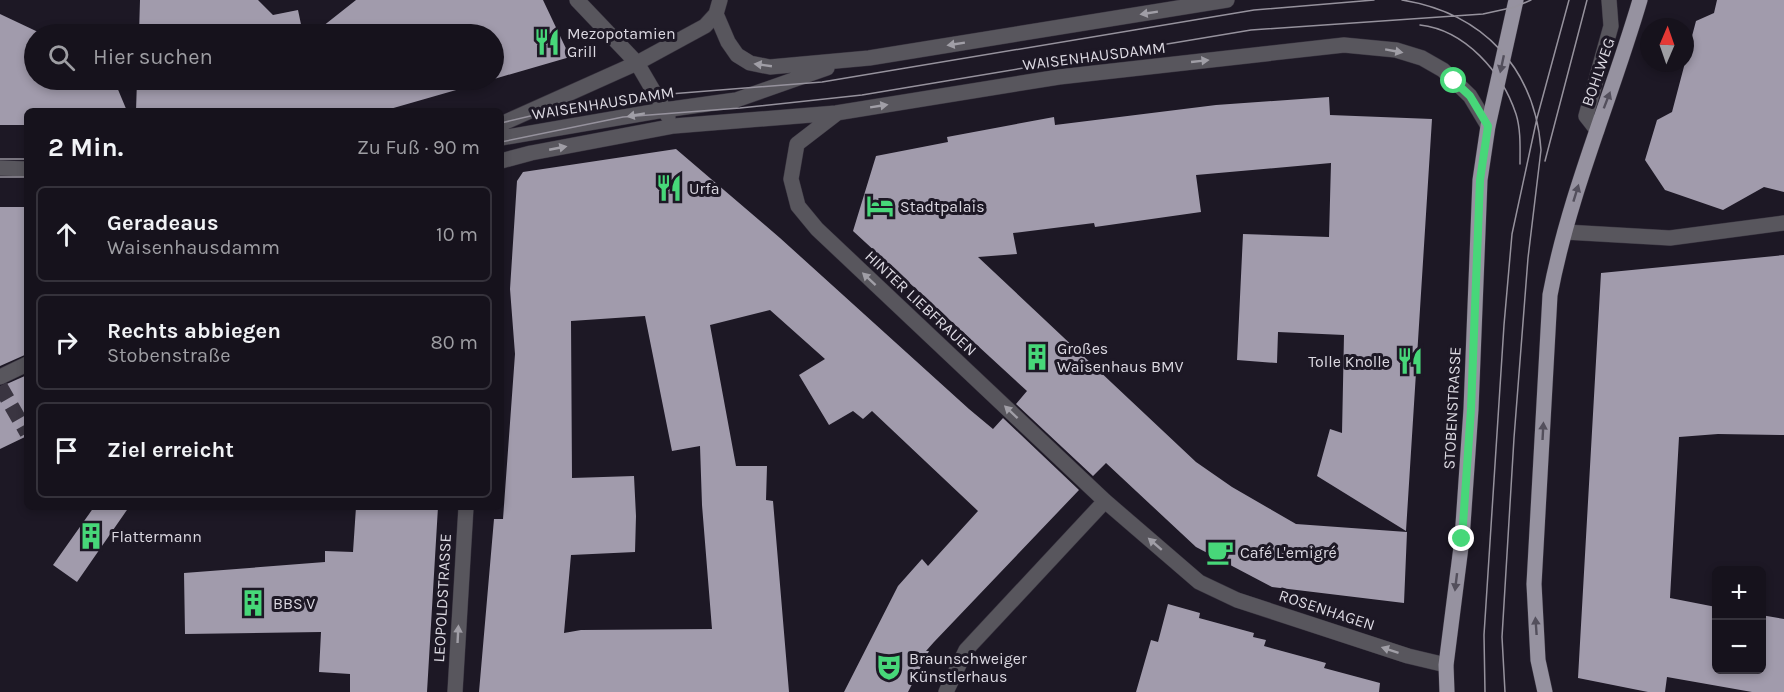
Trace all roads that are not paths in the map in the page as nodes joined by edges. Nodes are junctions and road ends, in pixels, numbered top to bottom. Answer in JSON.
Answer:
{"nodes":[{"id":1,"x":578,"y":0,"type":"edge"},
{"id":2,"x":1227,"y":0,"type":"edge"},
{"id":3,"x":1516,"y":0,"type":"edge"},
{"id":4,"x":1609,"y":0,"type":"edge"},
{"id":5,"x":1640,"y":0,"type":"edge"},
{"id":6,"x":718,"y":7,"type":"edge"},
{"id":7,"x":847,"y":60,"type":"junction"},
{"id":8,"x":637,"y":63,"type":"junction"},
{"id":9,"x":664,"y":110,"type":"junction"},
{"id":10,"x":836,"y":113,"type":"junction"},
{"id":11,"x":504,"y":123,"type":"edge"},
{"id":12,"x":674,"y":126,"type":"junction"},
{"id":13,"x":1488,"y":126,"type":"junction"},
{"id":14,"x":1597,"y":130,"type":"junction"},
{"id":15,"x":504,"y":137,"type":"edge"},
{"id":16,"x":504,"y":159,"type":"edge"},
{"id":17,"x":0,"y":168,"type":"edge"},
{"id":18,"x":24,"y":169,"type":"edge"},
{"id":19,"x":1784,"y":223,"type":"edge"},
{"id":20,"x":1565,"y":232,"type":"junction"},
{"id":21,"x":24,"y":366,"type":"edge"},
{"id":22,"x":0,"y":378,"type":"edge"},
{"id":23,"x":1105,"y":501,"type":"junction"},
{"id":24,"x":466,"y":510,"type":"edge"},
{"id":25,"x":1199,"y":582,"type":"joint"},
{"id":26,"x":1446,"y":665,"type":"junction"},
{"id":27,"x":455,"y":692,"type":"edge"},
{"id":28,"x":946,"y":692,"type":"edge"},
{"id":29,"x":1447,"y":692,"type":"edge"},
{"id":30,"x":1545,"y":692,"type":"edge"}],
"edges":[{"from":1,"to":8,"type":"street"},
{"from":2,"to":7,"type":"street","name":"WAISENHAUSDAMM","one_way":true},
{"from":3,"to":13,"type":"main road","one_way":true},
{"from":4,"to":14,"type":"street"},
{"from":14,"to":5,"type":"main road","name":"BOHLWEG","one_way":true},
{"from":7,"to":6,"type":"street","name":"WAISENHAUSDAMM","one_way":true},
{"from":6,"to":8,"type":"street"},
{"from":7,"to":9,"type":"street","name":"WAISENHAUSDAMM"},
{"from":8,"to":9,"type":"street"},
{"from":8,"to":11,"type":"street"},
{"from":9,"to":12,"type":"street"},
{"from":9,"to":15,"type":"street","name":"WAISENHAUSDAMM","one_way":true},
{"from":10,"to":12,"type":"street","name":"WAISENHAUSDAMM"},
{"from":10,"to":13,"type":"street","name":"WAISENHAUSDAMM","one_way":true},
{"from":23,"to":10,"type":"street","name":"HINTER LIEBFRAUEN","one_way":true},
{"from":16,"to":12,"type":"street","name":"WAISENHAUSDAMM","one_way":true},
{"from":13,"to":26,"type":"main road","name":"STOBENSTRASSE","one_way":true},
{"from":20,"to":14,"type":"main road","name":"BOHLWEG","one_way":true},
{"from":17,"to":18,"type":"street"},
{"from":19,"to":20,"type":"street"},
{"from":30,"to":20,"type":"main road","one_way":true},
{"from":21,"to":22,"type":"street"},
{"from":25,"to":23,"type":"street","name":"HINTER LIEBFRAUEN","one_way":true},
{"from":23,"to":28,"type":"street"},
{"from":27,"to":24,"type":"street","name":"LEOPOLDSTRASSE","one_way":true},
{"from":26,"to":25,"type":"street","name":"ROSENHAGEN","one_way":true},
{"from":26,"to":29,"type":"main road","name":"STOBENSTRASSE"}]}
